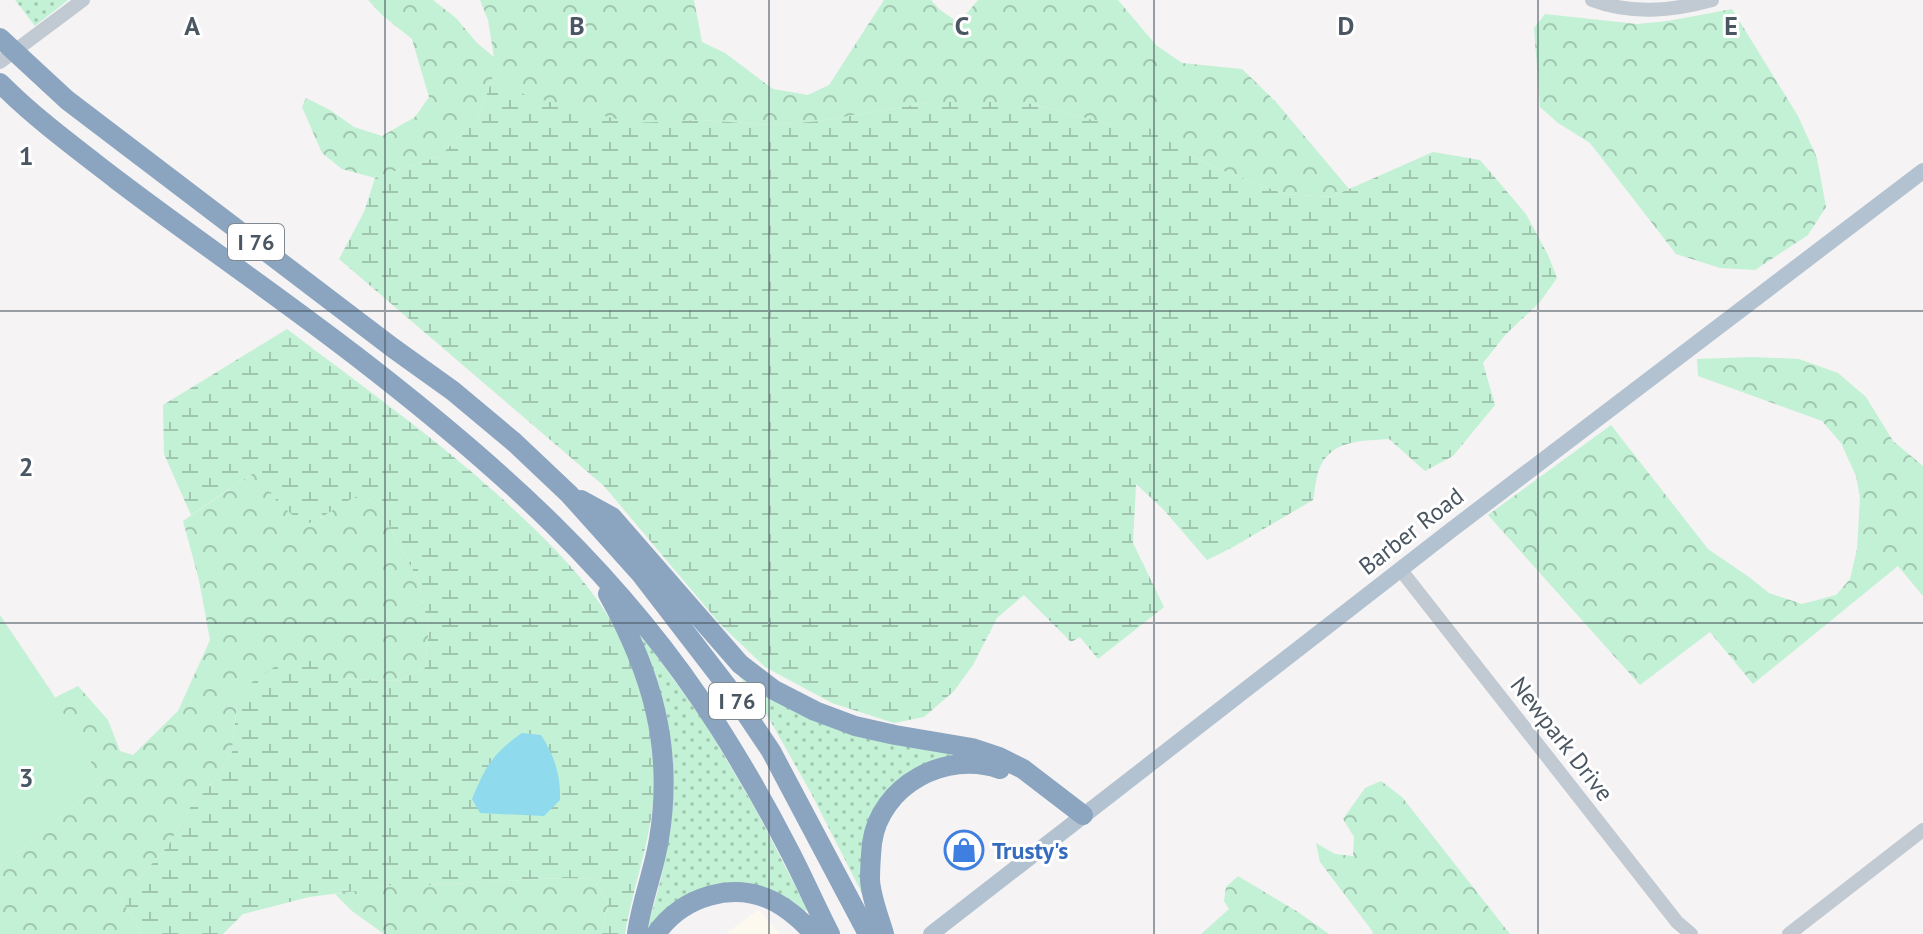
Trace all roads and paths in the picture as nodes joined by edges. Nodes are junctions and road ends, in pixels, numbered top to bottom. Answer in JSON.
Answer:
{"nodes":[{"id":1,"x":83,"y":0,"type":"edge"},
{"id":2,"x":1592,"y":0,"type":"edge"},
{"id":3,"x":1712,"y":0,"type":"edge"},
{"id":4,"x":0,"y":38,"type":"edge"},
{"id":5,"x":0,"y":62,"type":"edge"},
{"id":6,"x":0,"y":83,"type":"edge"},
{"id":7,"x":1923,"y":171,"type":"edge"},
{"id":8,"x":569,"y":494,"type":"junction"},
{"id":9,"x":580,"y":550,"type":"junction"},
{"id":10,"x":1400,"y":569,"type":"junction"},
{"id":11,"x":1078,"y":819,"type":"junction"},
{"id":12,"x":1923,"y":830,"type":"edge"},
{"id":13,"x":878,"y":933,"type":"edge"},
{"id":14,"x":637,"y":934,"type":"edge"},
{"id":15,"x":656,"y":934,"type":"edge"},
{"id":16,"x":814,"y":934,"type":"edge"},
{"id":17,"x":830,"y":934,"type":"edge"},
{"id":18,"x":931,"y":934,"type":"edge"},
{"id":19,"x":1691,"y":934,"type":"edge"},
{"id":20,"x":1789,"y":934,"type":"edge"}],
"edges":[{"from":1,"to":5,"type":"street"},
{"from":2,"to":3,"type":"street"},
{"from":4,"to":8,"type":"highway","number":"I 76"},
{"from":6,"to":9,"type":"highway","number":"I 76"},
{"from":7,"to":10,"type":"main road","name":"Barber Road"},
{"from":8,"to":11,"type":"highway"},
{"from":8,"to":13,"type":"highway","number":"I 76"},
{"from":9,"to":14,"type":"highway"},
{"from":9,"to":17,"type":"highway","number":"I 76"},
{"from":10,"to":11,"type":"main road","name":"Barber Road"},
{"from":10,"to":19,"type":"street","name":"Newpark Drive"},
{"from":11,"to":13,"type":"highway"},
{"from":11,"to":18,"type":"main road","name":"Barber Road"},
{"from":12,"to":20,"type":"street"},
{"from":15,"to":16,"type":"highway"}]}
